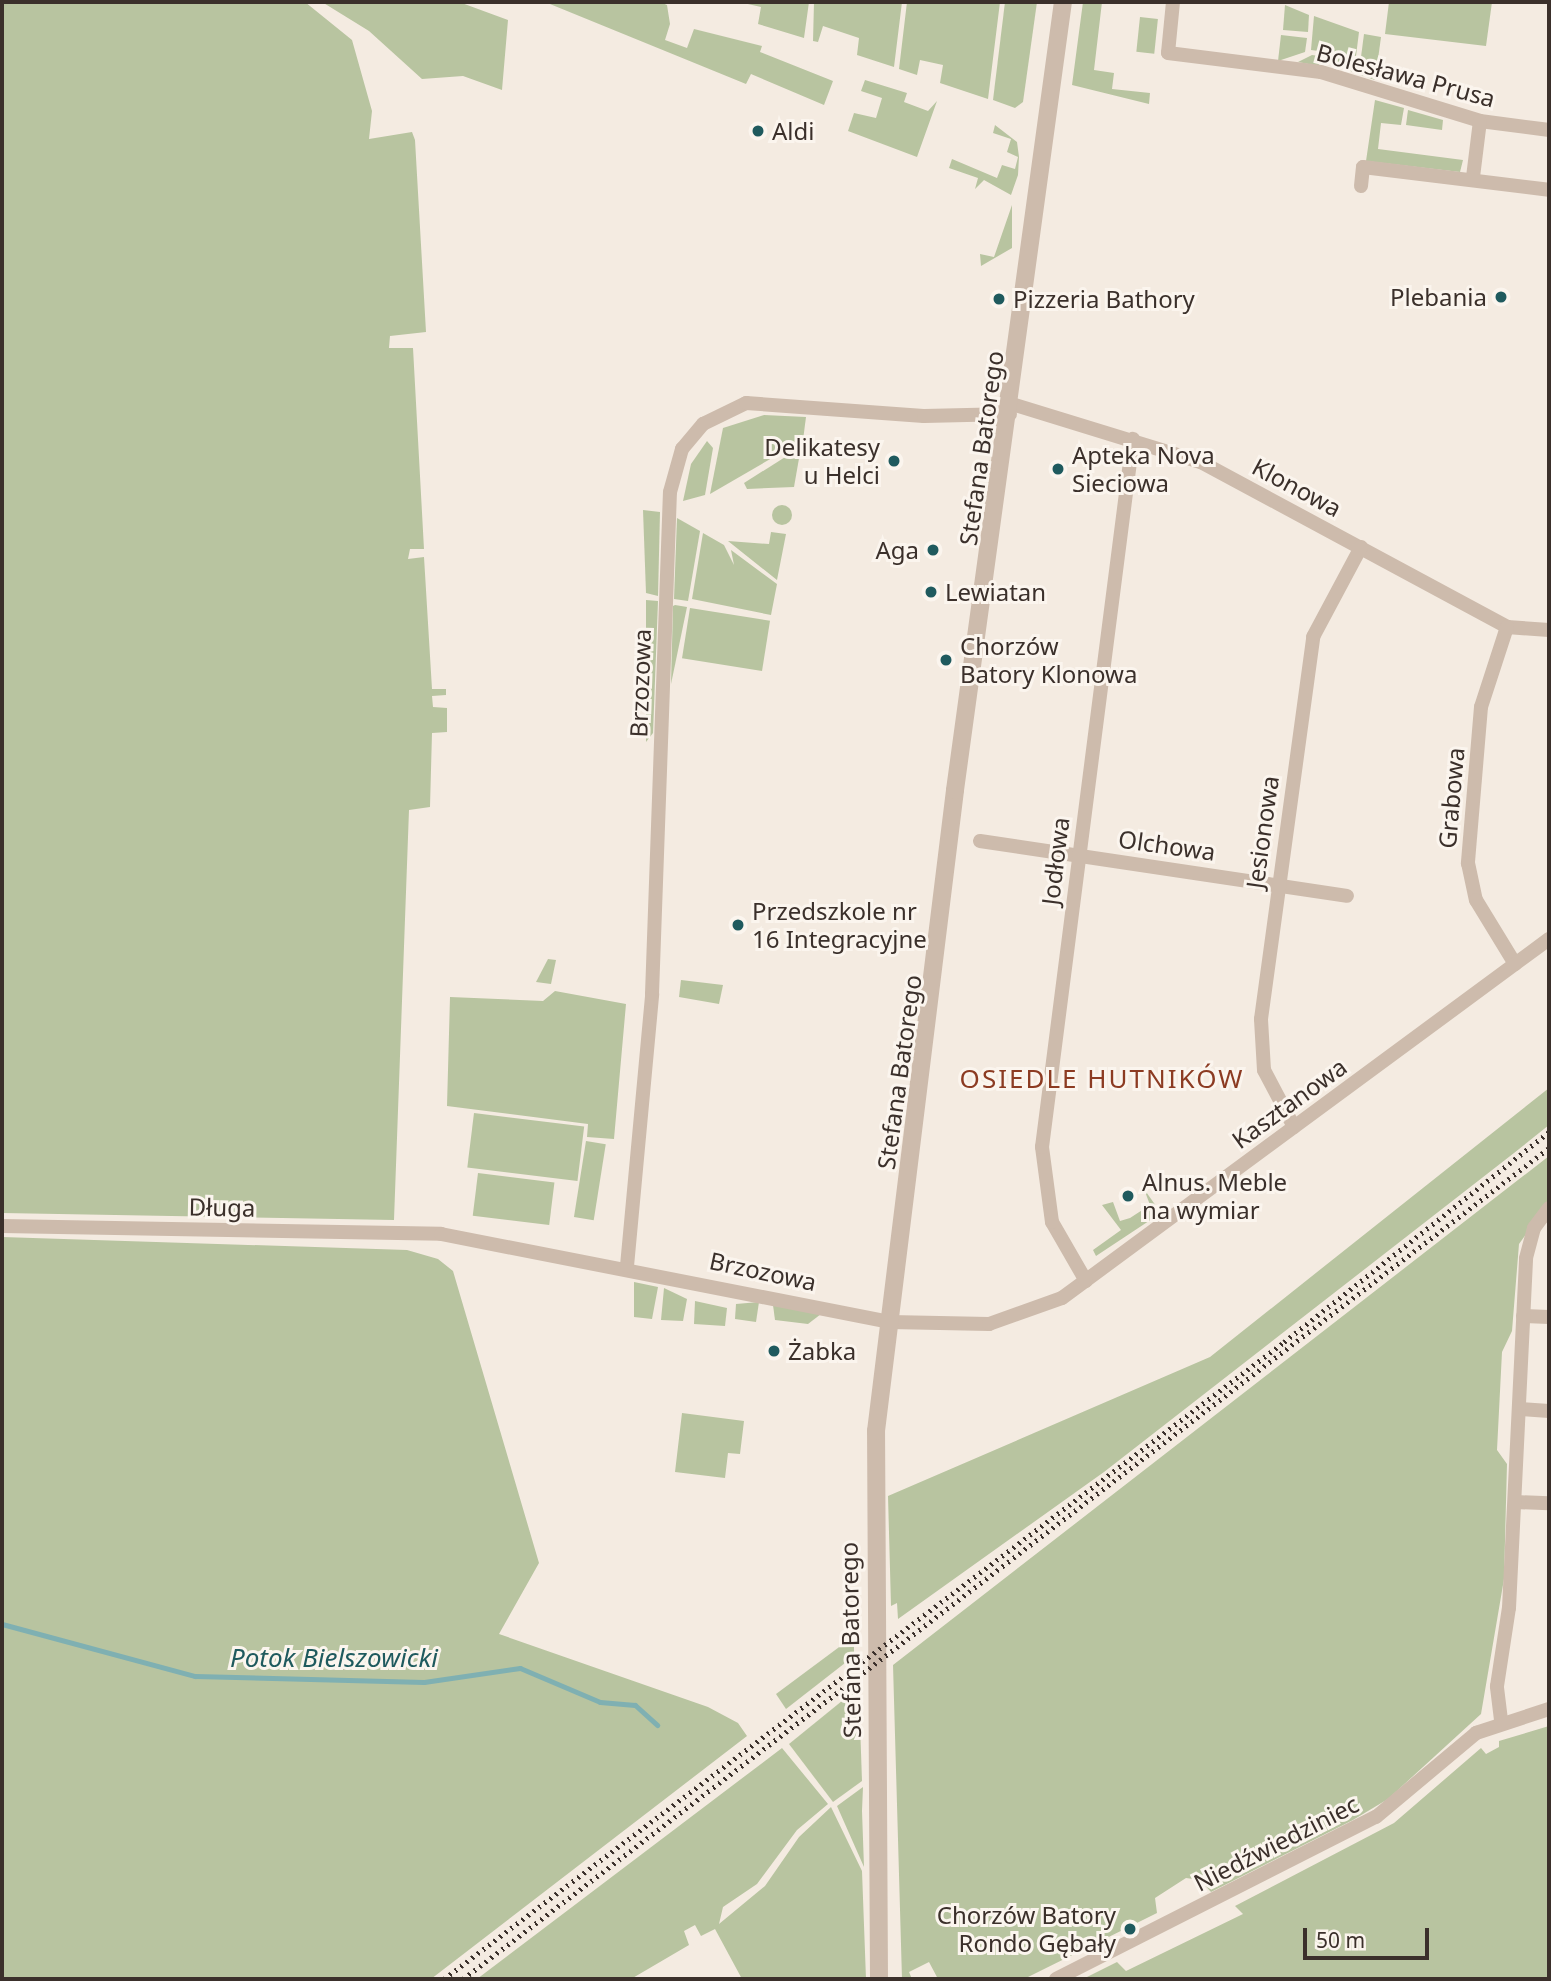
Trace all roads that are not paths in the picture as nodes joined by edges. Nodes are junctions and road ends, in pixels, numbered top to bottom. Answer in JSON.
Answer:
{"nodes":[{"id":1,"x":1063,"y":2,"type":"edge"},
{"id":2,"x":1173,"y":2,"type":"edge"},
{"id":3,"x":1480,"y":121,"type":"junction"},
{"id":4,"x":1549,"y":130,"type":"edge"},
{"id":5,"x":1473,"y":177,"type":"junction"},
{"id":6,"x":1360,"y":186,"type":"dead end"},
{"id":7,"x":1549,"y":190,"type":"edge"},
{"id":8,"x":1011,"y":409,"type":"junction"},
{"id":9,"x":1133,"y":439,"type":"junction"},
{"id":10,"x":1360,"y":547,"type":"junction"},
{"id":11,"x":1507,"y":626,"type":"junction"},
{"id":12,"x":1549,"y":630,"type":"edge"},
{"id":13,"x":980,"y":841,"type":"dead end"},
{"id":14,"x":1078,"y":855,"type":"junction"},
{"id":15,"x":1278,"y":885,"type":"junction"},
{"id":16,"x":1347,"y":896,"type":"dead end"},
{"id":17,"x":1549,"y":939,"type":"edge"},
{"id":18,"x":1516,"y":964,"type":"junction"},
{"id":19,"x":1294,"y":1127,"type":"junction"},
{"id":20,"x":1549,"y":1208,"type":"edge"},
{"id":21,"x":2,"y":1226,"type":"edge"},
{"id":22,"x":441,"y":1234,"type":"joint"},
{"id":23,"x":627,"y":1266,"type":"junction"},
{"id":24,"x":1086,"y":1281,"type":"junction"},
{"id":25,"x":1523,"y":1317,"type":"junction"},
{"id":26,"x":1549,"y":1317,"type":"edge"},
{"id":27,"x":890,"y":1322,"type":"junction"},
{"id":28,"x":1519,"y":1409,"type":"junction"},
{"id":29,"x":1549,"y":1411,"type":"edge"},
{"id":30,"x":1515,"y":1502,"type":"junction"},
{"id":31,"x":1549,"y":1503,"type":"edge"},
{"id":32,"x":1549,"y":1709,"type":"edge"},
{"id":33,"x":1501,"y":1720,"type":"junction"},
{"id":34,"x":882,"y":1903,"type":"junction"},
{"id":35,"x":879,"y":1979,"type":"edge"},
{"id":36,"x":890,"y":1979,"type":"edge"},
{"id":37,"x":1056,"y":1979,"type":"edge"}],
"edges":[{"from":1,"to":8,"type":"street","name":"Stefana Batorego"},
{"from":2,"to":3,"type":"street","name":"Bolesława Prusa"},
{"from":3,"to":4,"type":"street","name":"Bolesława Prusa"},
{"from":3,"to":5,"type":"street"},
{"from":5,"to":6,"type":"street"},
{"from":5,"to":7,"type":"street"},
{"from":8,"to":9,"type":"street","name":"Klonowa"},
{"from":8,"to":23,"type":"street","name":"Brzozowa"},
{"from":8,"to":27,"type":"street","name":"Stefana Batorego"},
{"from":9,"to":10,"type":"street","name":"Klonowa"},
{"from":9,"to":14,"type":"street","name":"Jodłowa"},
{"from":10,"to":11,"type":"street","name":"Klonowa"},
{"from":10,"to":15,"type":"street","name":"Jesionowa"},
{"from":11,"to":12,"type":"street","name":"Klonowa"},
{"from":11,"to":18,"type":"street","name":"Grabowa"},
{"from":13,"to":14,"type":"street","name":"Olchowa"},
{"from":14,"to":15,"type":"street","name":"Olchowa"},
{"from":14,"to":24,"type":"street","name":"Jodłowa"},
{"from":15,"to":16,"type":"street","name":"Olchowa"},
{"from":15,"to":19,"type":"street","name":"Jesionowa"},
{"from":17,"to":18,"type":"street","name":"Kasztanowa"},
{"from":18,"to":19,"type":"street","name":"Kasztanowa"},
{"from":19,"to":24,"type":"street","name":"Kasztanowa"},
{"from":20,"to":25,"type":"street"},
{"from":21,"to":22,"type":"street","name":"Długa"},
{"from":22,"to":23,"type":"street","name":"Brzozowa"},
{"from":23,"to":27,"type":"street","name":"Brzozowa"},
{"from":24,"to":27,"type":"street","name":"Kasztanowa"},
{"from":25,"to":26,"type":"street"},
{"from":25,"to":28,"type":"street"},
{"from":27,"to":34,"type":"street","name":"Stefana Batorego"},
{"from":28,"to":29,"type":"street"},
{"from":28,"to":30,"type":"street"},
{"from":30,"to":31,"type":"street"},
{"from":30,"to":33,"type":"street"},
{"from":32,"to":33,"type":"street","name":"Niedźwiedziniec"},
{"from":33,"to":37,"type":"street","name":"Niedźwiedziniec"},
{"from":34,"to":35,"type":"street","name":"Stefana Batorego"},
{"from":34,"to":36,"type":"street","name":"Stefana Batorego"}]}
